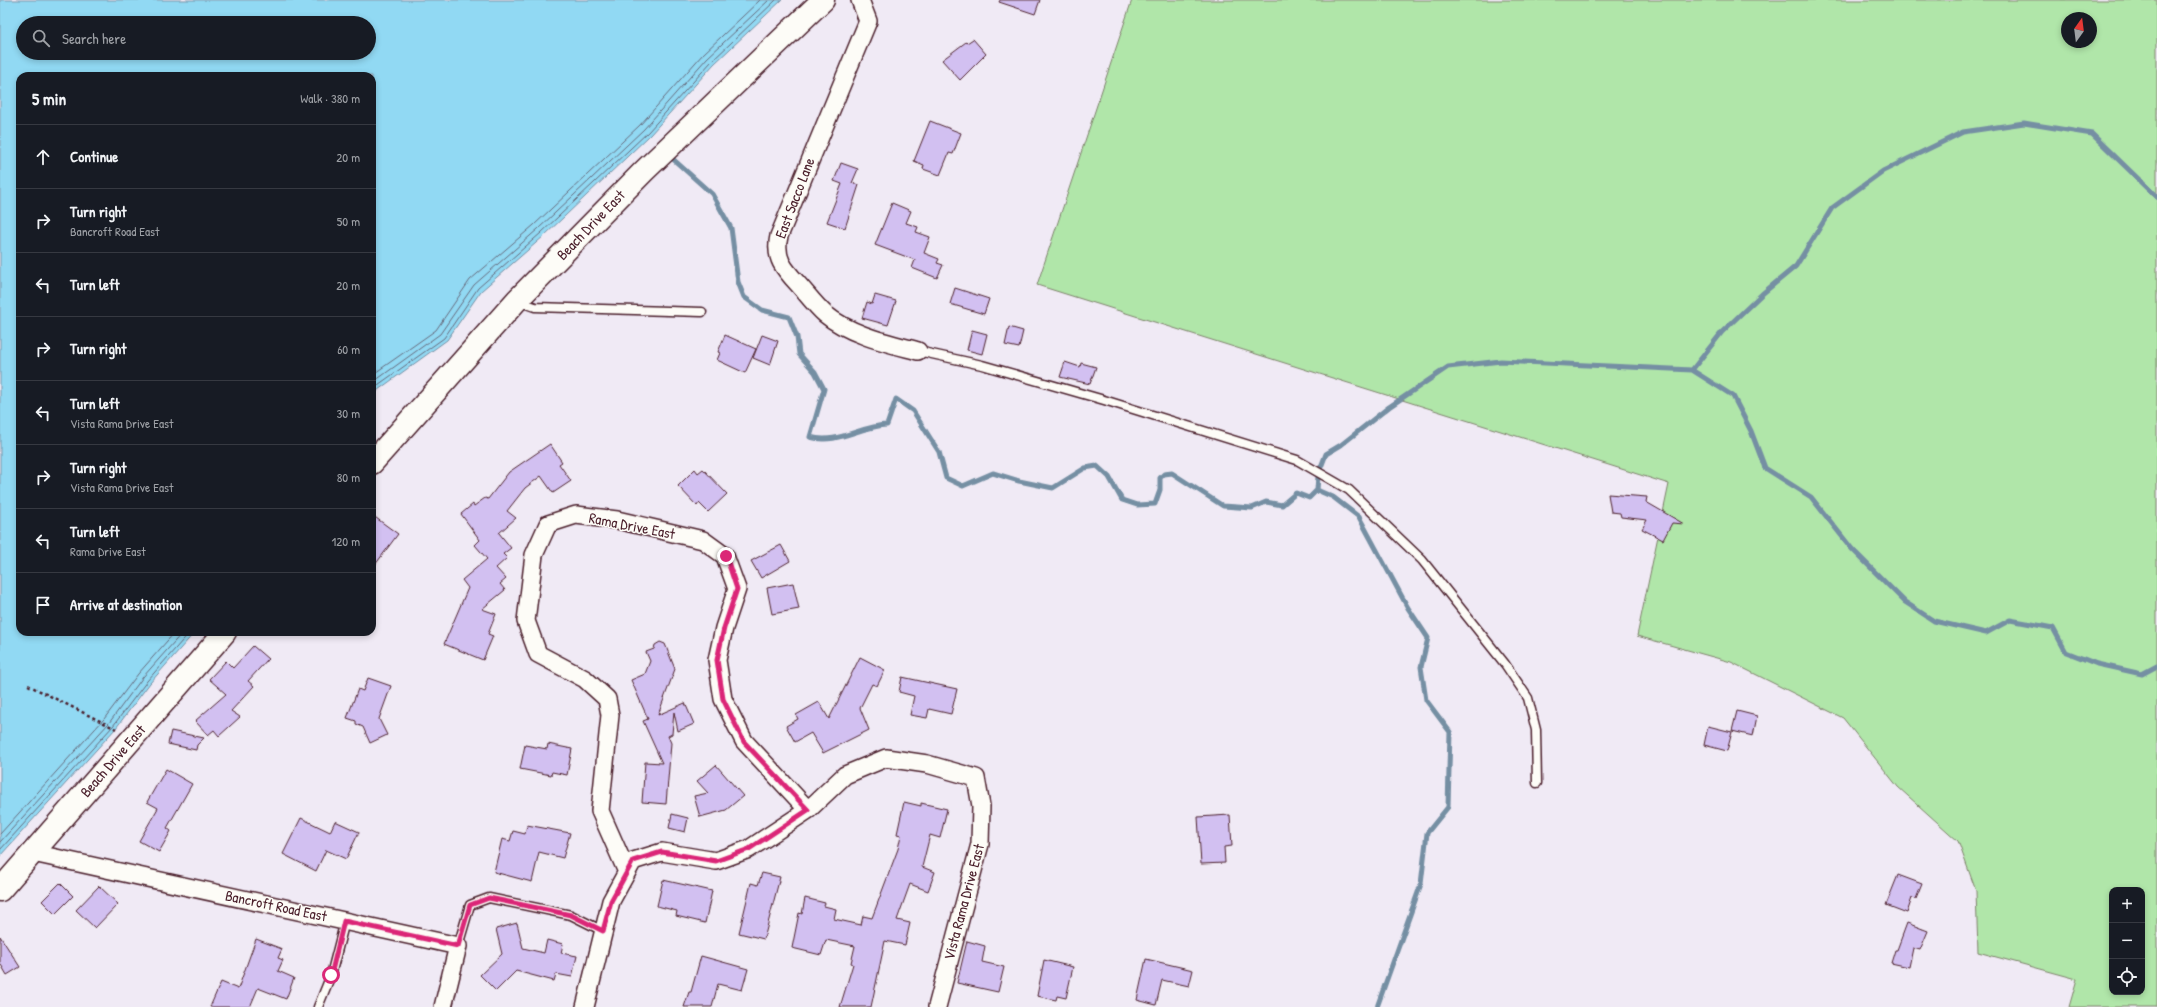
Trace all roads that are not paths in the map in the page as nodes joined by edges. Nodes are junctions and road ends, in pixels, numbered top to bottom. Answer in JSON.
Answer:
{"nodes":[{"id":1,"x":823,"y":0,"type":"edge"},
{"id":2,"x":860,"y":0,"type":"edge"},
{"id":3,"x":517,"y":300,"type":"junction"},
{"id":4,"x":702,"y":312,"type":"dead end"},
{"id":5,"x":918,"y":351,"type":"joint"},
{"id":6,"x":376,"y":459,"type":"edge"},
{"id":7,"x":222,"y":636,"type":"edge"},
{"id":8,"x":1537,"y":783,"type":"dead end"},
{"id":9,"x":808,"y":810,"type":"junction"},
{"id":10,"x":33,"y":853,"type":"junction"},
{"id":11,"x":627,"y":872,"type":"junction"},
{"id":12,"x":0,"y":890,"type":"edge"},
{"id":13,"x":344,"y":921,"type":"junction"},
{"id":14,"x":603,"y":931,"type":"junction"},
{"id":15,"x":458,"y":946,"type":"junction"},
{"id":16,"x":318,"y":1007,"type":"edge"},
{"id":17,"x":443,"y":1007,"type":"edge"},
{"id":18,"x":585,"y":1007,"type":"edge"},
{"id":19,"x":937,"y":1007,"type":"edge"}],
"edges":[{"from":1,"to":3,"type":"main road","name":"Beach Drive East"},
{"from":2,"to":5,"type":"street","name":"East Sacco Lane"},
{"from":3,"to":4,"type":"lane"},
{"from":3,"to":6,"type":"main road","name":"Beach Drive East"},
{"from":5,"to":8,"type":"lane"},
{"from":7,"to":10,"type":"main road","name":"Beach Drive East"},
{"from":9,"to":11,"type":"street","name":"Vista Rama Drive East"},
{"from":9,"to":11,"type":"street","name":"Rama Drive East"},
{"from":9,"to":19,"type":"street","name":"Vista Rama Drive East"},
{"from":10,"to":12,"type":"main road","name":"Beach Drive East"},
{"from":10,"to":13,"type":"street","name":"Bancroft Road East"},
{"from":11,"to":14,"type":"street","name":"Vista Rama Drive East"},
{"from":13,"to":15,"type":"street","name":"Bancroft Road East"},
{"from":13,"to":16,"type":"lane"},
{"from":14,"to":15,"type":"lane"},
{"from":14,"to":18,"type":"street","name":"Vista Rama Drive East"},
{"from":15,"to":17,"type":"street"}]}
